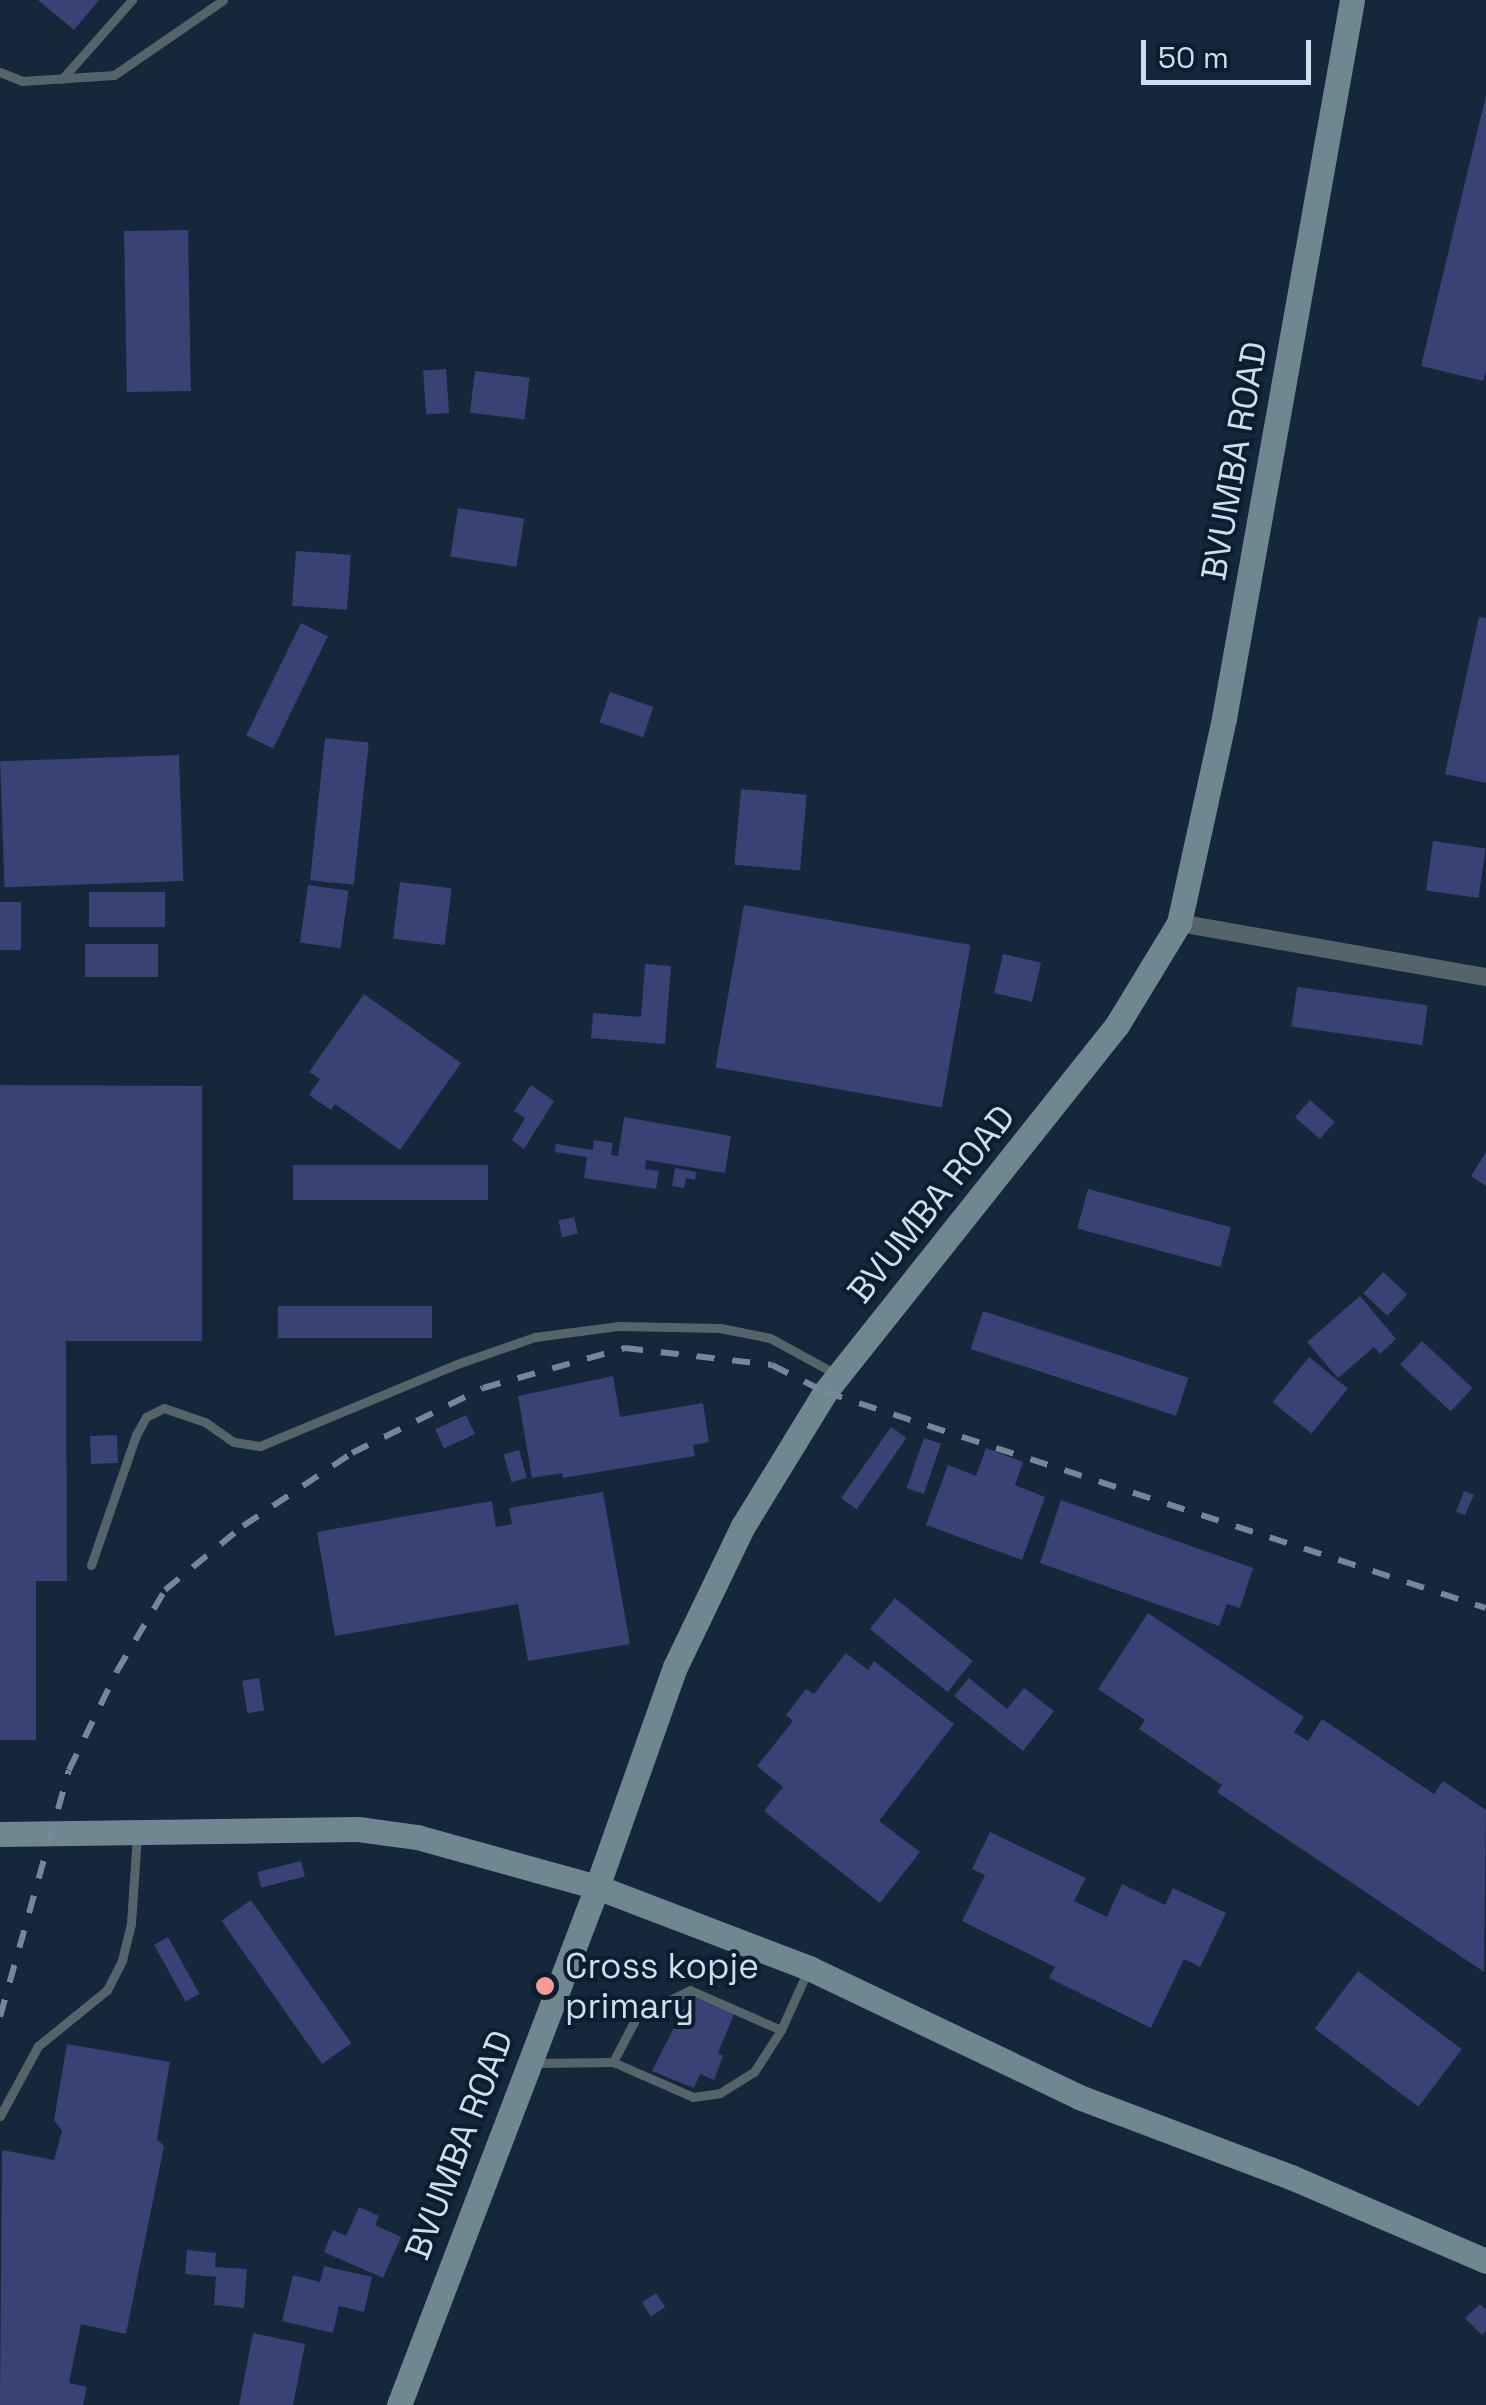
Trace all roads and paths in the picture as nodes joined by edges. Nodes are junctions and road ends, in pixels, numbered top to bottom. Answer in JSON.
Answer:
{"nodes":[{"id":1,"x":132,"y":0,"type":"edge"},
{"id":2,"x":222,"y":0,"type":"edge"},
{"id":3,"x":1352,"y":0,"type":"edge"},
{"id":4,"x":0,"y":72,"type":"edge"},
{"id":5,"x":62,"y":78,"type":"junction"},
{"id":6,"x":1179,"y":923,"type":"junction"},
{"id":7,"x":1486,"y":977,"type":"edge"},
{"id":8,"x":838,"y":1376,"type":"junction"},
{"id":9,"x":91,"y":1566,"type":"dead end"},
{"id":10,"x":137,"y":1831,"type":"junction"},
{"id":11,"x":0,"y":1834,"type":"edge"},
{"id":12,"x":597,"y":1886,"type":"junction"},
{"id":13,"x":809,"y":1968,"type":"junction"},
{"id":14,"x":782,"y":2030,"type":"junction"},
{"id":15,"x":613,"y":2062,"type":"junction"},
{"id":16,"x":527,"y":2063,"type":"junction"},
{"id":17,"x":0,"y":2116,"type":"edge"},
{"id":18,"x":1486,"y":2261,"type":"edge"},
{"id":19,"x":398,"y":2405,"type":"edge"}],
"edges":[{"from":1,"to":5,"type":"lane"},
{"from":2,"to":5,"type":"lane"},
{"from":3,"to":6,"type":"street","name":"BVUMBA ROAD"},
{"from":4,"to":5,"type":"lane"},
{"from":6,"to":7,"type":"street"},
{"from":6,"to":8,"type":"street","name":"BVUMBA ROAD"},
{"from":8,"to":9,"type":"lane"},
{"from":8,"to":12,"type":"street","name":"BVUMBA ROAD"},
{"from":10,"to":11,"type":"street"},
{"from":10,"to":12,"type":"street"},
{"from":10,"to":17,"type":"lane"},
{"from":12,"to":13,"type":"street"},
{"from":12,"to":16,"type":"street","name":"BVUMBA ROAD"},
{"from":13,"to":14,"type":"lane"},
{"from":13,"to":18,"type":"street"},
{"from":14,"to":15,"type":"lane"},
{"from":14,"to":15,"type":"lane"},
{"from":15,"to":16,"type":"lane"},
{"from":16,"to":19,"type":"street","name":"BVUMBA ROAD"}]}
